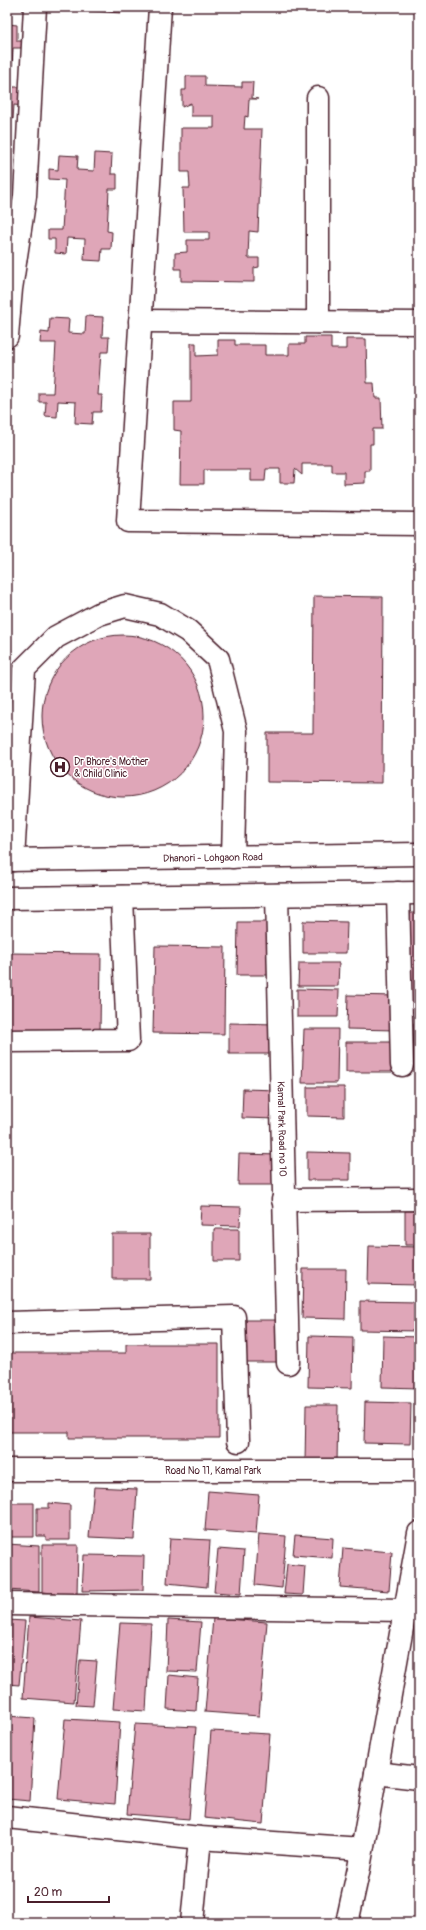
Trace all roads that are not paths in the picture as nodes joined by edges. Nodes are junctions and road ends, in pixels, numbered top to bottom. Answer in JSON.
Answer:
{"nodes":[{"id":1,"x":35,"y":7,"type":"edge"},
{"id":2,"x":160,"y":7,"type":"edge"},
{"id":3,"x":318,"y":98,"type":"dead end"},
{"id":4,"x":16,"y":196,"type":"edge"},
{"id":5,"x":140,"y":321,"type":"junction"},
{"id":6,"x":318,"y":322,"type":"junction"},
{"id":7,"x":419,"y":323,"type":"edge"},
{"id":8,"x":7,"y":336,"type":"edge"},
{"id":9,"x":419,"y":524,"type":"edge"},
{"id":10,"x":419,"y":854,"type":"edge"},
{"id":11,"x":233,"y":857,"type":"junction"},
{"id":12,"x":10,"y":860,"type":"edge"},
{"id":13,"x":398,"y":893,"type":"junction"},
{"id":14,"x":419,"y":893,"type":"edge"},
{"id":15,"x":277,"y":895,"type":"junction"},
{"id":16,"x":122,"y":897,"type":"junction"},
{"id":17,"x":7,"y":898,"type":"edge"},
{"id":18,"x":7,"y":1041,"type":"edge"},
{"id":19,"x":402,"y":1065,"type":"dead end"},
{"id":20,"x":419,"y":1199,"type":"edge"},
{"id":21,"x":284,"y":1200,"type":"junction"},
{"id":22,"x":7,"y":1323,"type":"edge"},
{"id":23,"x":288,"y":1363,"type":"dead end"},
{"id":24,"x":238,"y":1441,"type":"dead end"},
{"id":25,"x":7,"y":1470,"type":"edge"},
{"id":26,"x":419,"y":1470,"type":"edge"},
{"id":27,"x":419,"y":1536,"type":"edge"},
{"id":28,"x":415,"y":1571,"type":"edge"},
{"id":29,"x":7,"y":1604,"type":"edge"},
{"id":30,"x":405,"y":1610,"type":"junction"},
{"id":31,"x":376,"y":1773,"type":"junction"},
{"id":32,"x":419,"y":1778,"type":"edge"},
{"id":33,"x":7,"y":1818,"type":"edge"},
{"id":34,"x":200,"y":1838,"type":"junction"},
{"id":35,"x":362,"y":1849,"type":"junction"},
{"id":36,"x":192,"y":1923,"type":"edge"},
{"id":37,"x":347,"y":1923,"type":"edge"}],
"edges":[{"from":1,"to":4,"type":"street"},
{"from":2,"to":5,"type":"street"},
{"from":3,"to":6,"type":"street"},
{"from":4,"to":8,"type":"street"},
{"from":5,"to":6,"type":"street"},
{"from":5,"to":9,"type":"street"},
{"from":6,"to":7,"type":"street"},
{"from":10,"to":11,"type":"street","name":"Dhanori - Lohgaon Road"},
{"from":11,"to":12,"type":"street","name":"Dhanori - Lohgaon Road"},
{"from":11,"to":12,"type":"street"},
{"from":13,"to":14,"type":"street"},
{"from":13,"to":15,"type":"street"},
{"from":13,"to":19,"type":"street"},
{"from":15,"to":16,"type":"street"},
{"from":15,"to":21,"type":"street","name":"Kamal Park Road no 10"},
{"from":16,"to":17,"type":"street"},
{"from":16,"to":18,"type":"street"},
{"from":20,"to":21,"type":"street"},
{"from":21,"to":23,"type":"street","name":"Kamal Park Road no 10"},
{"from":22,"to":24,"type":"street"},
{"from":25,"to":26,"type":"street","name":"Road No 11, Kamal Park"},
{"from":27,"to":28,"type":"street"},
{"from":28,"to":30,"type":"street"},
{"from":29,"to":30,"type":"street"},
{"from":30,"to":31,"type":"street"},
{"from":31,"to":32,"type":"street"},
{"from":31,"to":35,"type":"street"},
{"from":33,"to":34,"type":"street"},
{"from":34,"to":35,"type":"street"},
{"from":34,"to":36,"type":"street"},
{"from":35,"to":37,"type":"street"}]}
